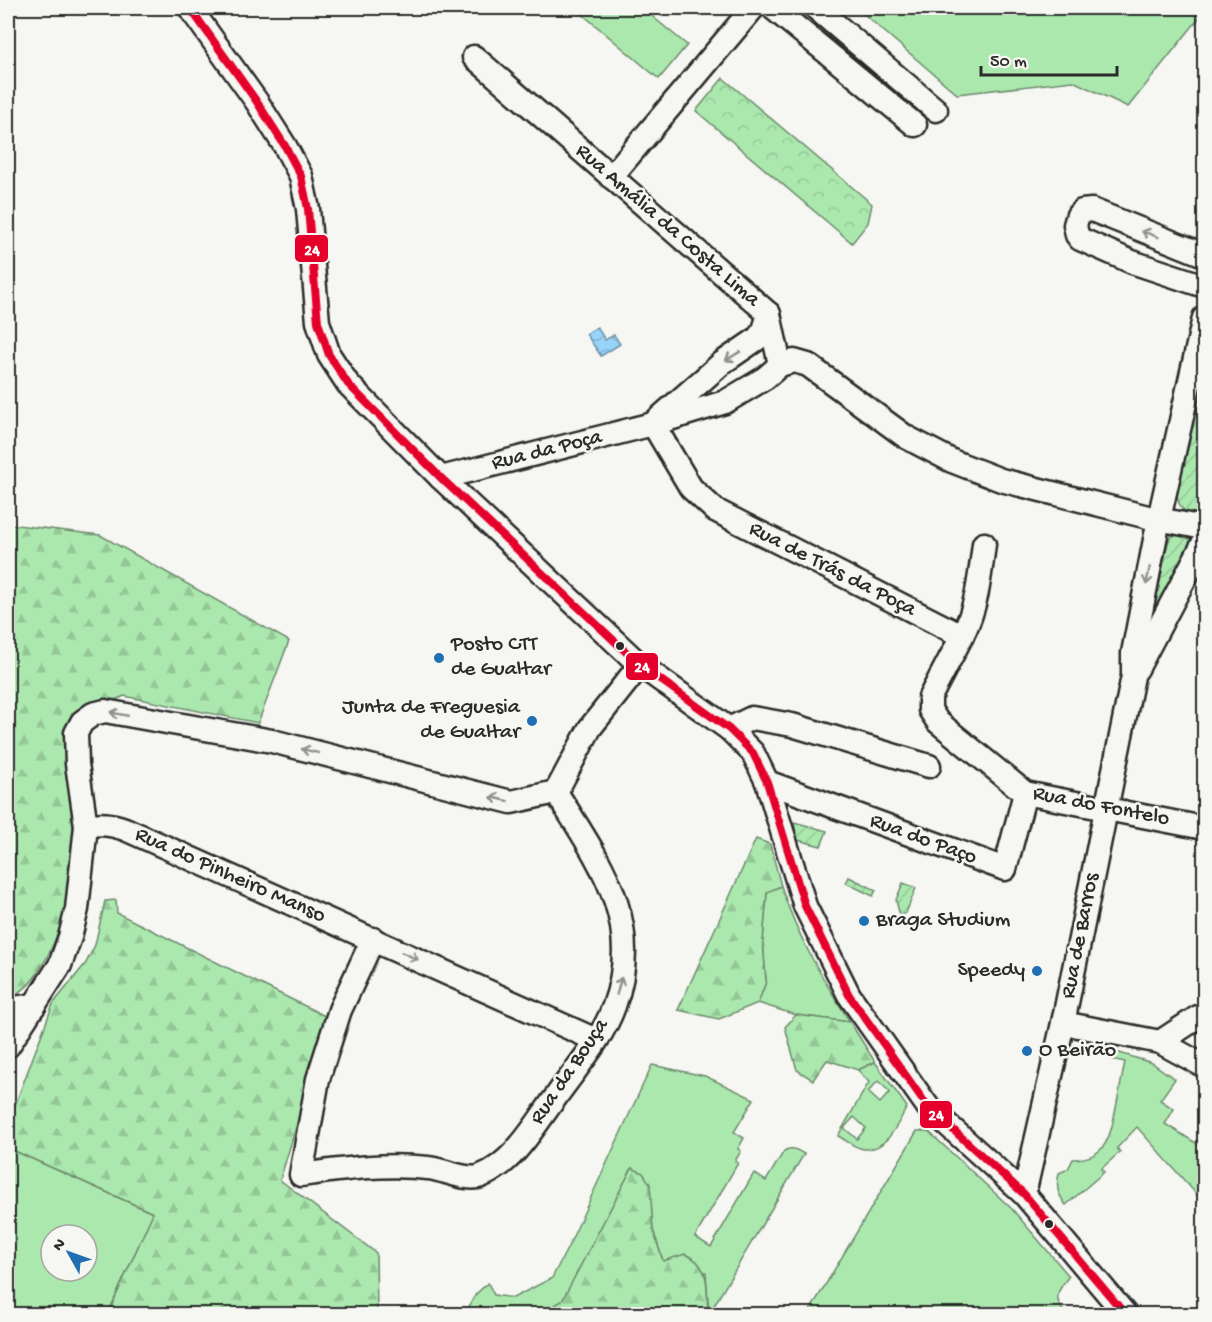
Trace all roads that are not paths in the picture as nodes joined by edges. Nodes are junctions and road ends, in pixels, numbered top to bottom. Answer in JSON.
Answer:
{"nodes":[{"id":1,"x":190,"y":8,"type":"edge"},
{"id":2,"x":753,"y":8,"type":"edge"},
{"id":3,"x":773,"y":8,"type":"edge"},
{"id":4,"x":816,"y":8,"type":"edge"},
{"id":5,"x":474,"y":57,"type":"dead end"},
{"id":6,"x":936,"y":110,"type":"dead end"},
{"id":7,"x":915,"y":125,"type":"dead end"},
{"id":8,"x":610,"y":177,"type":"junction"},
{"id":9,"x":1204,"y":255,"type":"edge"},
{"id":10,"x":1204,"y":286,"type":"edge"},
{"id":11,"x":769,"y":314,"type":"junction"},
{"id":12,"x":1204,"y":318,"type":"edge"},
{"id":13,"x":780,"y":365,"type":"junction"},
{"id":14,"x":653,"y":424,"type":"junction"},
{"id":15,"x":441,"y":478,"type":"junction"},
{"id":16,"x":1159,"y":519,"type":"junction"},
{"id":17,"x":1204,"y":528,"type":"edge"},
{"id":18,"x":1204,"y":542,"type":"edge"},
{"id":19,"x":984,"y":544,"type":"dead end"},
{"id":20,"x":962,"y":636,"type":"junction"},
{"id":21,"x":640,"y":665,"type":"junction"},
{"id":22,"x":1133,"y":676,"type":"junction"},
{"id":23,"x":729,"y":729,"type":"junction"},
{"id":24,"x":929,"y":766,"type":"dead end"},
{"id":25,"x":767,"y":782,"type":"junction"},
{"id":26,"x":556,"y":792,"type":"junction"},
{"id":27,"x":1025,"y":793,"type":"junction"},
{"id":28,"x":1106,"y":808,"type":"junction"},
{"id":29,"x":86,"y":826,"type":"junction"},
{"id":30,"x":1204,"y":828,"type":"edge"},
{"id":31,"x":373,"y":939,"type":"junction"},
{"id":32,"x":35,"y":1005,"type":"junction"},
{"id":33,"x":8,"y":1009,"type":"edge"},
{"id":34,"x":1204,"y":1017,"type":"edge"},
{"id":35,"x":1064,"y":1023,"type":"junction"},
{"id":36,"x":596,"y":1040,"type":"junction"},
{"id":37,"x":1160,"y":1042,"type":"junction"},
{"id":38,"x":8,"y":1046,"type":"edge"},
{"id":39,"x":1204,"y":1066,"type":"edge"},
{"id":40,"x":1024,"y":1194,"type":"junction"},
{"id":41,"x":1125,"y":1314,"type":"edge"}],
"edges":[{"from":1,"to":15,"type":"street"},
{"from":2,"to":8,"type":"street"},
{"from":3,"to":7,"type":"street"},
{"from":4,"to":6,"type":"street"},
{"from":5,"to":8,"type":"street","name":"Rua Amália da Costa Lima"},
{"from":8,"to":11,"type":"street","name":"Rua Amália da Costa Lima"},
{"from":9,"to":10,"type":"street","one_way":true},
{"from":11,"to":13,"type":"street","name":"Rua Amália da Costa Lima"},
{"from":11,"to":14,"type":"street","name":"Rua da Poça","one_way":true},
{"from":12,"to":16,"type":"street"},
{"from":13,"to":14,"type":"street","name":"Rua da Poça"},
{"from":13,"to":16,"type":"street"},
{"from":14,"to":15,"type":"street","name":"Rua da Poça"},
{"from":14,"to":20,"type":"street","name":"Rua de Trás da Poça"},
{"from":15,"to":21,"type":"street"},
{"from":16,"to":17,"type":"street"},
{"from":16,"to":22,"type":"street","one_way":true},
{"from":18,"to":22,"type":"street"},
{"from":19,"to":20,"type":"street"},
{"from":20,"to":27,"type":"street","name":"Rua do Fontelo"},
{"from":21,"to":23,"type":"street"},
{"from":21,"to":26,"type":"street"},
{"from":22,"to":28,"type":"street","name":"Rua de Barros"},
{"from":23,"to":24,"type":"street"},
{"from":23,"to":25,"type":"street"},
{"from":25,"to":27,"type":"street","name":"Rua do Paço"},
{"from":25,"to":40,"type":"street"},
{"from":26,"to":29,"type":"street","one_way":true},
{"from":36,"to":26,"type":"street","name":"Rua da Bouça","one_way":true},
{"from":27,"to":28,"type":"street","name":"Rua do Fontelo"},
{"from":28,"to":30,"type":"street","name":"Rua do Fontelo"},
{"from":28,"to":35,"type":"street","name":"Rua de Barros"},
{"from":29,"to":31,"type":"street","name":"Rua do Pinheiro Manso"},
{"from":29,"to":32,"type":"street"},
{"from":31,"to":36,"type":"street","name":"Rua do Pinheiro Manso","one_way":true},
{"from":31,"to":36,"type":"street","name":"Rua da Bouça"},
{"from":32,"to":33,"type":"street"},
{"from":32,"to":38,"type":"street"},
{"from":34,"to":37,"type":"street"},
{"from":35,"to":37,"type":"street"},
{"from":35,"to":40,"type":"street","name":"Rua de Barros"},
{"from":37,"to":39,"type":"street"},
{"from":40,"to":41,"type":"street"}]}
